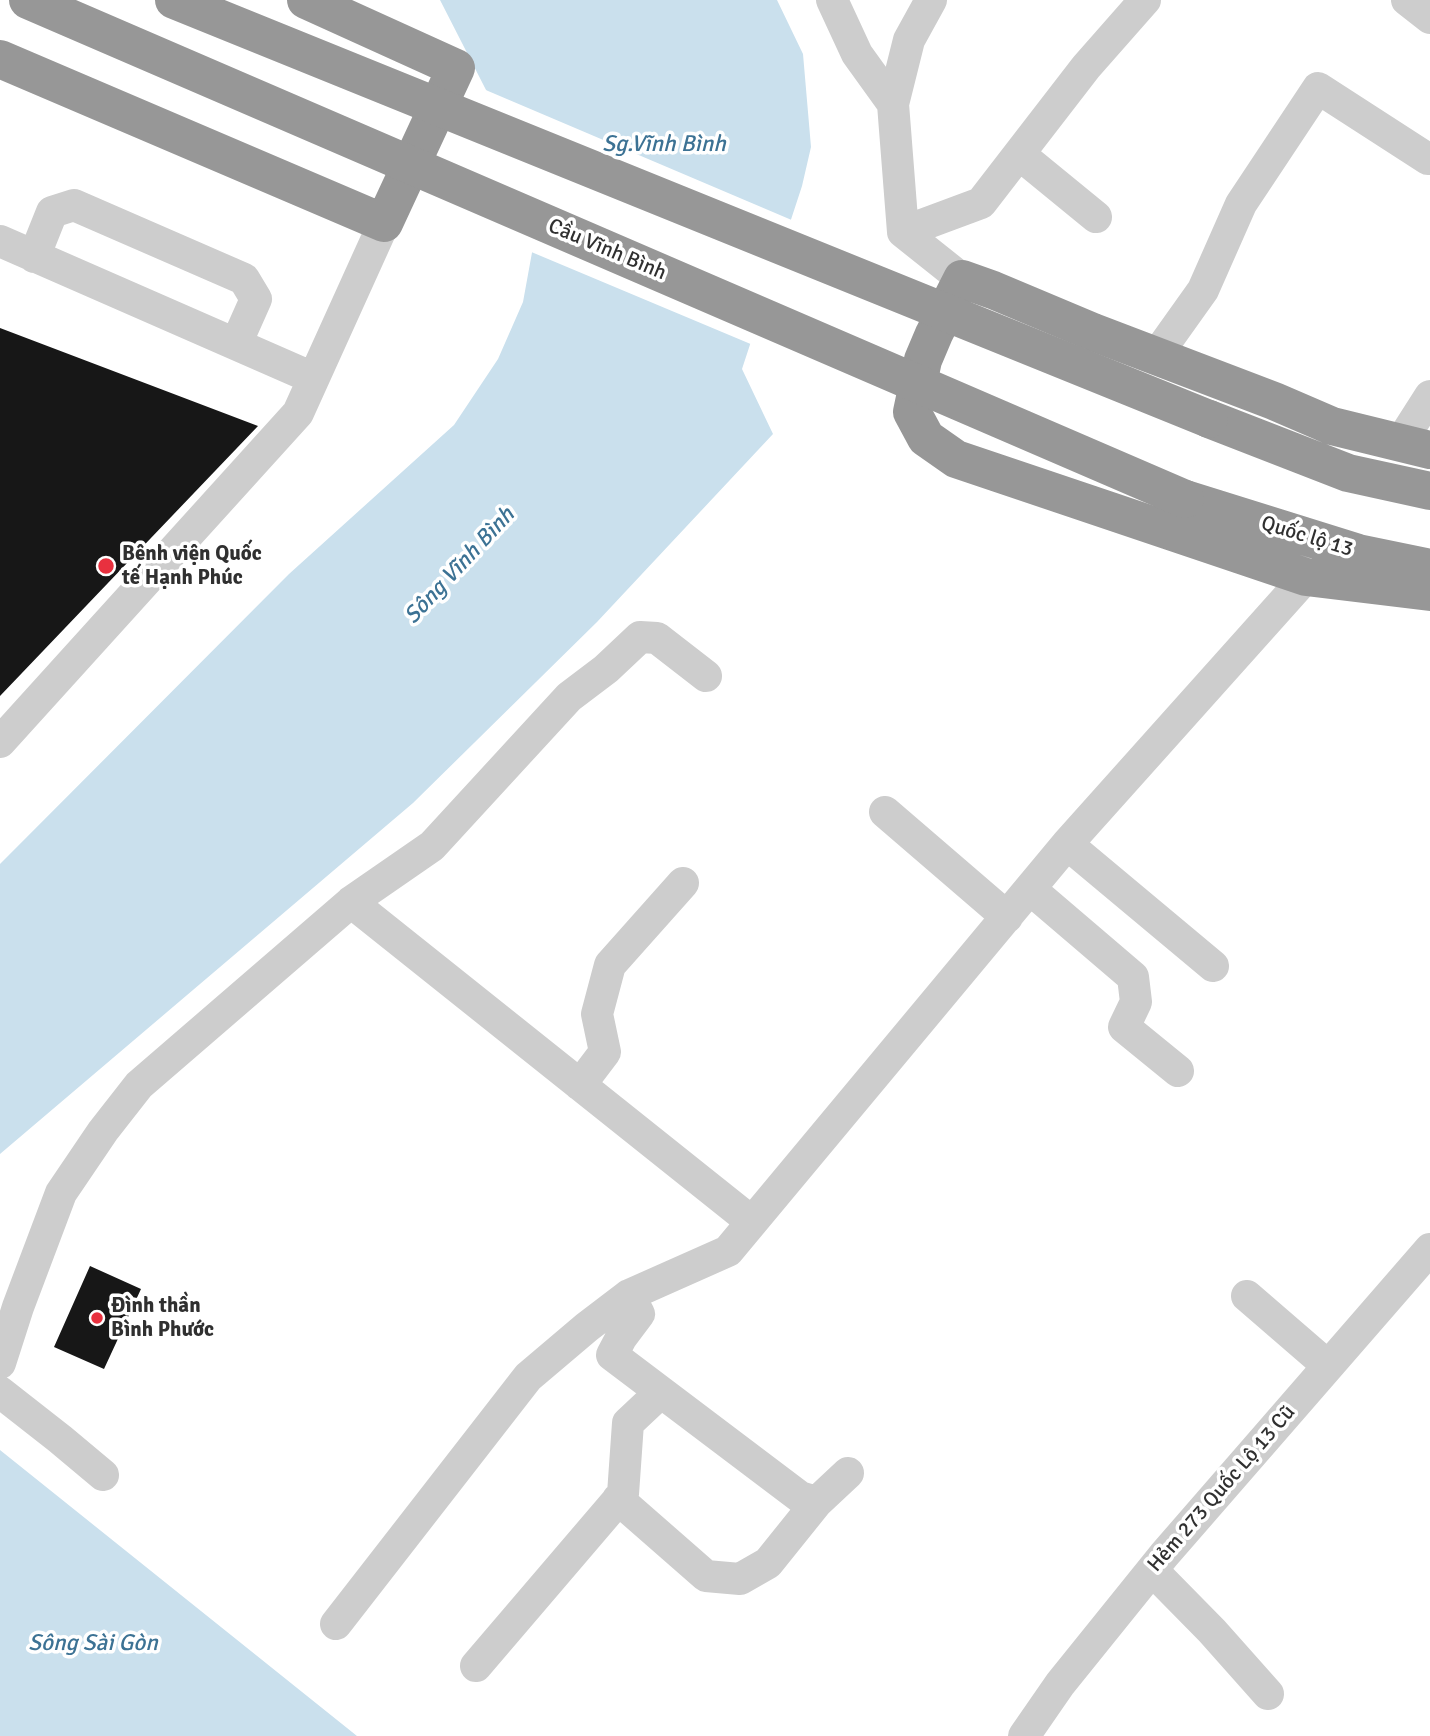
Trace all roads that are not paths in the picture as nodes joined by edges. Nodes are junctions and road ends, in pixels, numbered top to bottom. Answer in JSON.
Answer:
{"nodes":[{"id":1,"x":28,"y":0,"type":"edge"},
{"id":2,"x":174,"y":0,"type":"edge"},
{"id":3,"x":306,"y":0,"type":"edge"},
{"id":4,"x":832,"y":0,"type":"edge"},
{"id":5,"x":931,"y":0,"type":"edge"},
{"id":6,"x":1145,"y":0,"type":"edge"},
{"id":7,"x":1407,"y":0,"type":"edge"},
{"id":8,"x":1430,"y":18,"type":"edge"},
{"id":9,"x":2,"y":64,"type":"edge"},
{"id":10,"x":893,"y":104,"type":"junction"},
{"id":11,"x":1019,"y":154,"type":"junction"},
{"id":12,"x":1427,"y":159,"type":"dead end"},
{"id":13,"x":1096,"y":217,"type":"dead end"},
{"id":14,"x":384,"y":223,"type":"junction"},
{"id":15,"x":903,"y":232,"type":"junction"},
{"id":16,"x":0,"y":241,"type":"edge"},
{"id":17,"x":34,"y":257,"type":"junction"},
{"id":18,"x":962,"y":279,"type":"junction"},
{"id":19,"x":236,"y":344,"type":"junction"},
{"id":20,"x":1156,"y":356,"type":"junction"},
{"id":21,"x":313,"y":378,"type":"junction"},
{"id":22,"x":1430,"y":396,"type":"edge"},
{"id":23,"x":1415,"y":446,"type":"edge"},
{"id":24,"x":1430,"y":491,"type":"edge"},
{"id":25,"x":1185,"y":499,"type":"joint"},
{"id":26,"x":1430,"y":568,"type":"edge"},
{"id":27,"x":1306,"y":577,"type":"junction"},
{"id":28,"x":1430,"y":592,"type":"edge"},
{"id":29,"x":706,"y":676,"type":"dead end"},
{"id":30,"x":0,"y":742,"type":"edge"},
{"id":31,"x":885,"y":812,"type":"dead end"},
{"id":32,"x":1067,"y":844,"type":"junction"},
{"id":33,"x":683,"y":883,"type":"dead end"},
{"id":34,"x":1030,"y":889,"type":"junction"},
{"id":35,"x":351,"y":902,"type":"junction"},
{"id":36,"x":1007,"y":916,"type":"junction"},
{"id":37,"x":1213,"y":966,"type":"dead end"},
{"id":38,"x":1178,"y":1070,"type":"dead end"},
{"id":39,"x":580,"y":1085,"type":"junction"},
{"id":40,"x":752,"y":1222,"type":"junction"},
{"id":41,"x":1430,"y":1249,"type":"edge"},
{"id":42,"x":629,"y":1295,"type":"junction"},
{"id":43,"x":1247,"y":1296,"type":"dead end"},
{"id":44,"x":0,"y":1363,"type":"edge"},
{"id":45,"x":1328,"y":1366,"type":"junction"},
{"id":46,"x":0,"y":1392,"type":"edge"},
{"id":47,"x":661,"y":1392,"type":"junction"},
{"id":48,"x":848,"y":1474,"type":"dead end"},
{"id":49,"x":103,"y":1475,"type":"dead end"},
{"id":50,"x":618,"y":1499,"type":"junction"},
{"id":51,"x":817,"y":1502,"type":"junction"},
{"id":52,"x":1152,"y":1570,"type":"junction"},
{"id":53,"x":336,"y":1624,"type":"dead end"},
{"id":54,"x":476,"y":1666,"type":"dead end"},
{"id":55,"x":1268,"y":1694,"type":"dead end"},
{"id":56,"x":1024,"y":1736,"type":"edge"}],
"edges":[{"from":1,"to":25,"type":"highway","name":"Cầu Vĩnh Bình","bridge":true},
{"from":2,"to":24,"type":"highway","bridge":true},
{"from":3,"to":14,"type":"highway"},
{"from":4,"to":10,"type":"street"},
{"from":5,"to":10,"type":"street"},
{"from":6,"to":11,"type":"street"},
{"from":7,"to":8,"type":"street"},
{"from":9,"to":14,"type":"highway"},
{"from":10,"to":15,"type":"street"},
{"from":11,"to":13,"type":"street"},
{"from":11,"to":15,"type":"street"},
{"from":12,"to":20,"type":"street"},
{"from":14,"to":21,"type":"street"},
{"from":15,"to":18,"type":"street"},
{"from":16,"to":17,"type":"street"},
{"from":17,"to":19,"type":"street"},
{"from":17,"to":19,"type":"street"},
{"from":18,"to":20,"type":"highway"},
{"from":18,"to":27,"type":"highway"},
{"from":19,"to":21,"type":"street"},
{"from":20,"to":23,"type":"highway"},
{"from":21,"to":30,"type":"street"},
{"from":22,"to":23,"type":"street"},
{"from":25,"to":26,"type":"highway","name":"Quốc lộ 13"},
{"from":27,"to":28,"type":"highway"},
{"from":27,"to":32,"type":"street"},
{"from":29,"to":35,"type":"street"},
{"from":31,"to":36,"type":"street"},
{"from":32,"to":34,"type":"street"},
{"from":32,"to":37,"type":"street"},
{"from":33,"to":39,"type":"street"},
{"from":34,"to":36,"type":"street"},
{"from":34,"to":38,"type":"street"},
{"from":35,"to":39,"type":"street"},
{"from":35,"to":44,"type":"street"},
{"from":36,"to":40,"type":"street"},
{"from":39,"to":40,"type":"street"},
{"from":40,"to":42,"type":"street"},
{"from":41,"to":45,"type":"street","name":"Hẻm 273 Quốc Lộ 13 Cũ"},
{"from":42,"to":47,"type":"street"},
{"from":42,"to":53,"type":"street"},
{"from":43,"to":45,"type":"street"},
{"from":45,"to":52,"type":"street","name":"Hẻm 273 Quốc Lộ 13 Cũ"},
{"from":46,"to":49,"type":"street"},
{"from":47,"to":50,"type":"street"},
{"from":47,"to":51,"type":"street"},
{"from":48,"to":51,"type":"street"},
{"from":50,"to":51,"type":"street"},
{"from":50,"to":54,"type":"street"},
{"from":52,"to":55,"type":"street"},
{"from":52,"to":56,"type":"street","name":"Hẻm 273 Quốc Lộ 13 Cũ"}]}
